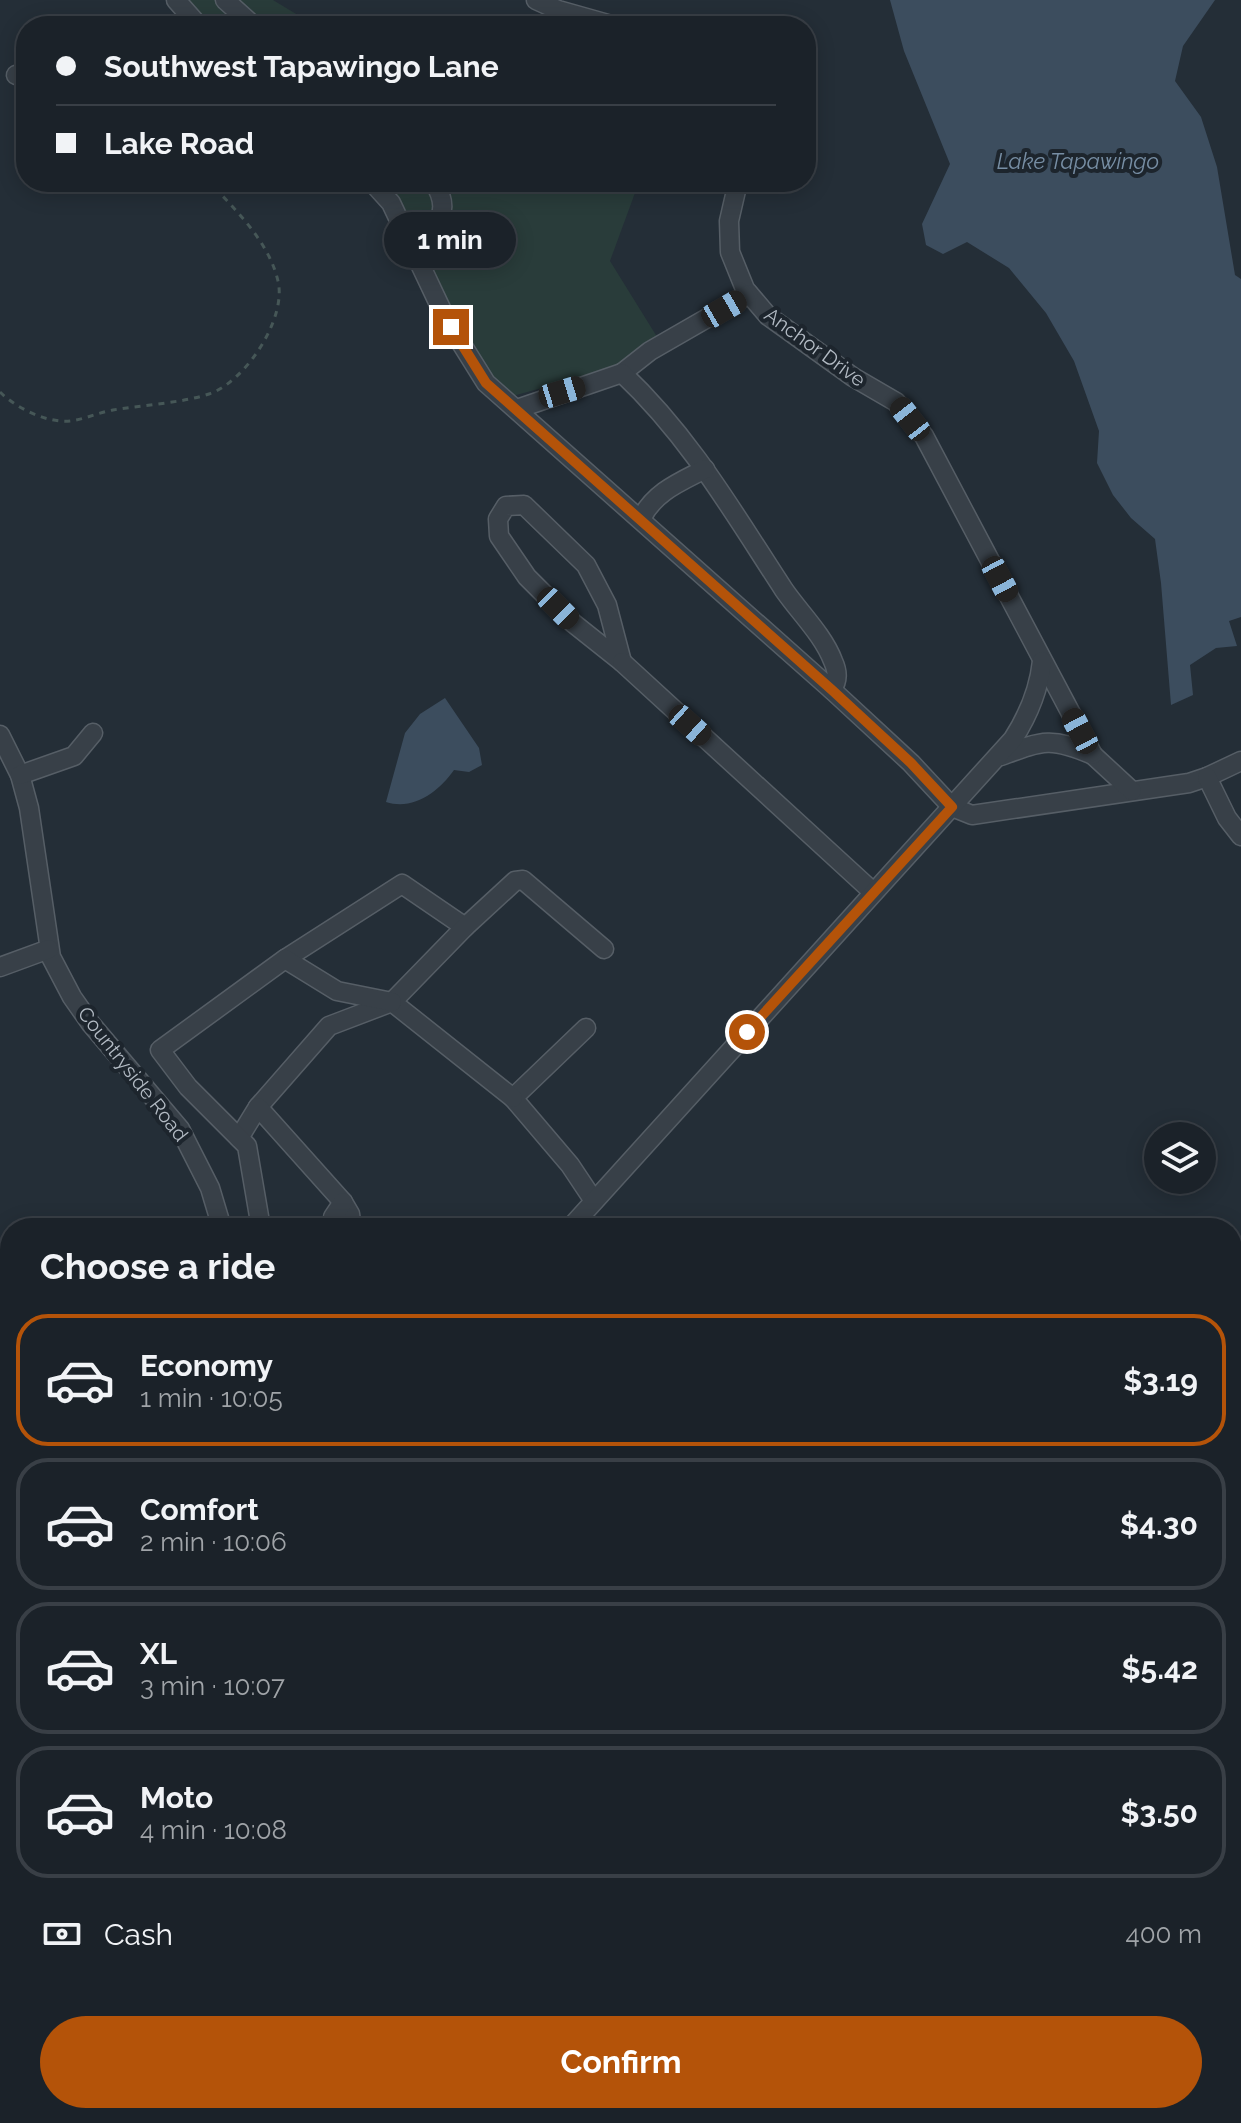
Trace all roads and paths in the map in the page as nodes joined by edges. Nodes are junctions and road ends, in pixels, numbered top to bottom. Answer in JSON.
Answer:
{"nodes":[{"id":1,"x":176,"y":0,"type":"edge"},
{"id":2,"x":225,"y":0,"type":"edge"},
{"id":3,"x":536,"y":0,"type":"edge"},
{"id":4,"x":190,"y":16,"type":"edge"},
{"id":5,"x":243,"y":16,"type":"edge"},
{"id":6,"x":579,"y":16,"type":"edge"},
{"id":7,"x":218,"y":192,"type":"edge"},
{"id":8,"x":381,"y":192,"type":"edge"},
{"id":9,"x":440,"y":192,"type":"edge"},
{"id":10,"x":736,"y":192,"type":"edge"},
{"id":11,"x":411,"y":246,"type":"junction"},
{"id":12,"x":749,"y":294,"type":"junction"},
{"id":13,"x":622,"y":373,"type":"junction"},
{"id":14,"x":0,"y":392,"type":"edge"},
{"id":15,"x":517,"y":409,"type":"junction"},
{"id":16,"x":705,"y":469,"type":"junction"},
{"id":17,"x":641,"y":519,"type":"junction"},
{"id":18,"x":1042,"y":660,"type":"junction"},
{"id":19,"x":622,"y":662,"type":"junction"},
{"id":20,"x":832,"y":690,"type":"junction"},
{"id":21,"x":93,"y":733,"type":"dead end"},
{"id":22,"x":0,"y":735,"type":"edge"},
{"id":23,"x":1093,"y":755,"type":"junction"},
{"id":24,"x":998,"y":757,"type":"junction"},
{"id":25,"x":1241,"y":761,"type":"edge"},
{"id":26,"x":20,"y":775,"type":"junction"},
{"id":27,"x":1207,"y":777,"type":"junction"},
{"id":28,"x":1132,"y":791,"type":"junction"},
{"id":29,"x":952,"y":807,"type":"junction"},
{"id":30,"x":1241,"y":836,"type":"edge"},
{"id":31,"x":873,"y":892,"type":"junction"},
{"id":32,"x":465,"y":927,"type":"junction"},
{"id":33,"x":49,"y":949,"type":"junction"},
{"id":34,"x":604,"y":949,"type":"dead end"},
{"id":35,"x":285,"y":959,"type":"junction"},
{"id":36,"x":0,"y":967,"type":"edge"},
{"id":37,"x":392,"y":1002,"type":"junction"},
{"id":38,"x":586,"y":1028,"type":"dead end"},
{"id":39,"x":513,"y":1098,"type":"junction"},
{"id":40,"x":258,"y":1107,"type":"junction"},
{"id":41,"x":239,"y":1138,"type":"junction"},
{"id":42,"x":594,"y":1201,"type":"junction"},
{"id":43,"x":343,"y":1202,"type":"junction"},
{"id":44,"x":219,"y":1218,"type":"edge"},
{"id":45,"x":259,"y":1218,"type":"edge"},
{"id":46,"x":333,"y":1218,"type":"edge"},
{"id":47,"x":351,"y":1218,"type":"edge"},
{"id":48,"x":579,"y":1218,"type":"edge"}],
"edges":[{"from":1,"to":4,"type":"street"},
{"from":2,"to":5,"type":"street"},
{"from":3,"to":6,"type":"street"},
{"from":7,"to":14,"type":"path"},
{"from":8,"to":11,"type":"street"},
{"from":9,"to":11,"type":"street"},
{"from":10,"to":12,"type":"street","name":"Anchor Drive"},
{"from":11,"to":15,"type":"street"},
{"from":12,"to":13,"type":"street"},
{"from":12,"to":18,"type":"street","name":"Anchor Drive"},
{"from":13,"to":15,"type":"street"},
{"from":13,"to":16,"type":"street"},
{"from":15,"to":17,"type":"street"},
{"from":16,"to":17,"type":"street"},
{"from":16,"to":20,"type":"street"},
{"from":17,"to":20,"type":"street"},
{"from":18,"to":23,"type":"street","name":"Anchor Drive"},
{"from":18,"to":24,"type":"street"},
{"from":19,"to":19,"type":"street"},
{"from":19,"to":31,"type":"street"},
{"from":20,"to":29,"type":"street"},
{"from":21,"to":26,"type":"street"},
{"from":22,"to":26,"type":"street","name":"Countryside Road"},
{"from":23,"to":24,"type":"street","name":"Anchor Drive"},
{"from":23,"to":28,"type":"street","name":"Anchor Drive"},
{"from":24,"to":29,"type":"street"},
{"from":25,"to":27,"type":"street"},
{"from":26,"to":33,"type":"street","name":"Countryside Road"},
{"from":27,"to":28,"type":"street"},
{"from":27,"to":30,"type":"street"},
{"from":28,"to":29,"type":"street"},
{"from":29,"to":31,"type":"street"},
{"from":31,"to":42,"type":"street"},
{"from":32,"to":34,"type":"street"},
{"from":32,"to":35,"type":"street"},
{"from":32,"to":37,"type":"street"},
{"from":33,"to":36,"type":"street"},
{"from":33,"to":44,"type":"street","name":"Countryside Road"},
{"from":35,"to":37,"type":"street"},
{"from":35,"to":41,"type":"street"},
{"from":37,"to":39,"type":"street"},
{"from":37,"to":40,"type":"street"},
{"from":38,"to":39,"type":"street"},
{"from":39,"to":42,"type":"street"},
{"from":40,"to":41,"type":"street"},
{"from":40,"to":43,"type":"street"},
{"from":41,"to":45,"type":"street"},
{"from":42,"to":48,"type":"street"},
{"from":43,"to":46,"type":"street"},
{"from":43,"to":47,"type":"street"}]}
